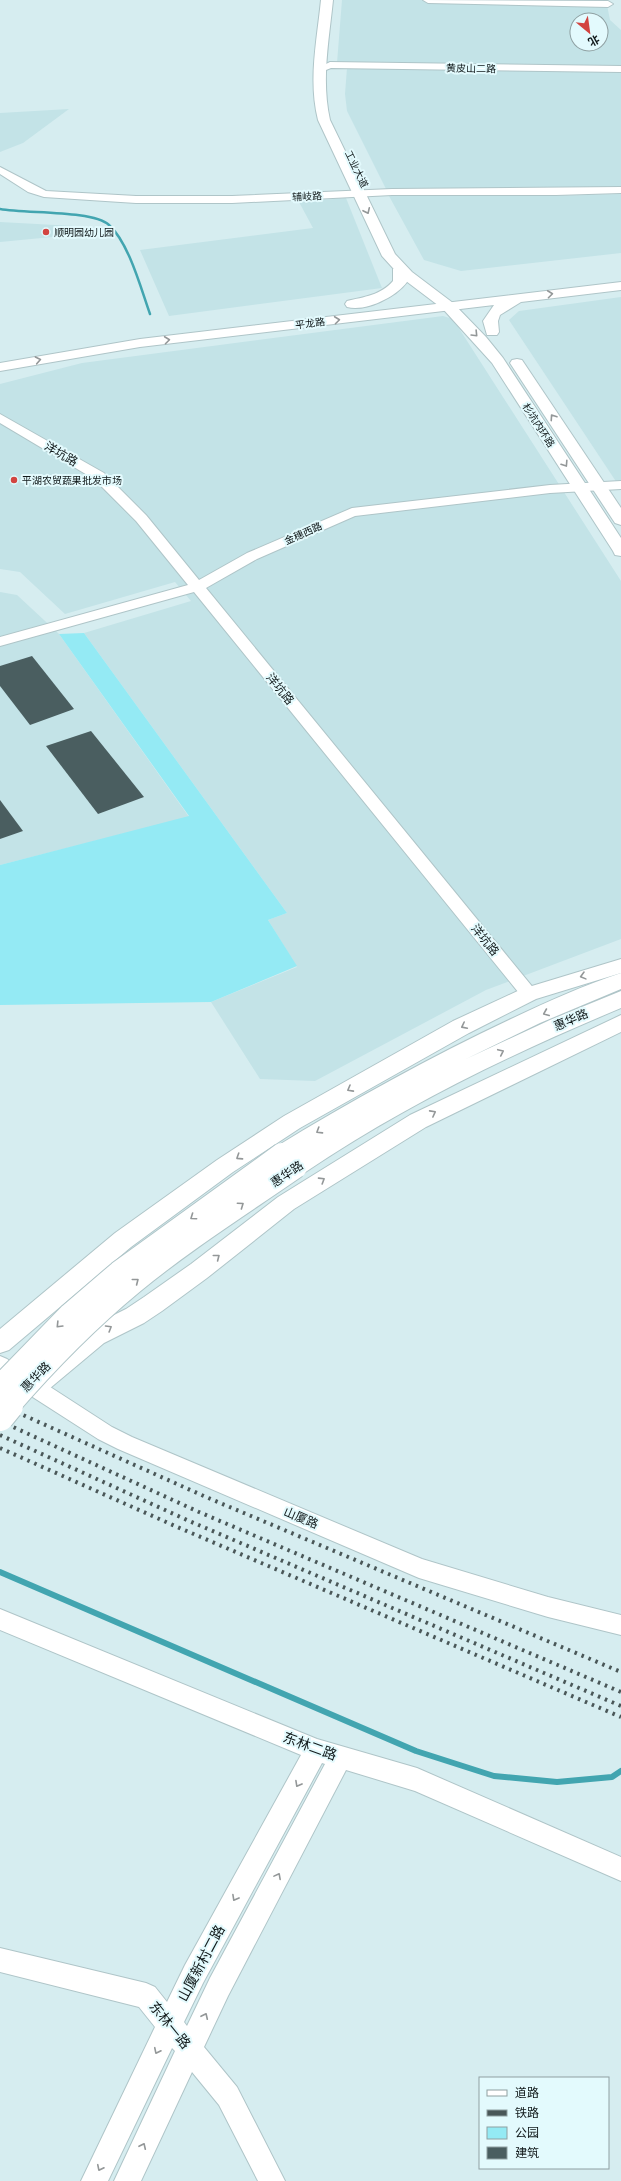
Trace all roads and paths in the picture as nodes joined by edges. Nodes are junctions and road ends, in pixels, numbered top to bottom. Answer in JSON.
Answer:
{"nodes":[{"id":1,"x":327,"y":0,"type":"edge"},
{"id":2,"x":335,"y":0,"type":"edge"},
{"id":3,"x":428,"y":0,"type":"edge"},
{"id":4,"x":608,"y":4,"type":"dead end"},
{"id":5,"x":325,"y":67,"type":"junction"},
{"id":6,"x":621,"y":69,"type":"edge"},
{"id":7,"x":0,"y":170,"type":"edge"},
{"id":8,"x":621,"y":190,"type":"edge"},
{"id":9,"x":364,"y":193,"type":"junction"},
{"id":10,"x":400,"y":269,"type":"junction"},
{"id":11,"x":621,"y":273,"type":"edge"},
{"id":12,"x":621,"y":286,"type":"edge"},
{"id":13,"x":433,"y":295,"type":"junction"},
{"id":14,"x":528,"y":297,"type":"junction"},
{"id":15,"x":448,"y":300,"type":"junction"},
{"id":16,"x":352,"y":304,"type":"junction"},
{"id":17,"x":463,"y":304,"type":"junction"},
{"id":18,"x":492,"y":332,"type":"junction"},
{"id":19,"x":0,"y":354,"type":"edge"},
{"id":20,"x":0,"y":367,"type":"edge"},
{"id":21,"x":0,"y":418,"type":"edge"},
{"id":22,"x":621,"y":485,"type":"edge"},
{"id":23,"x":599,"y":487,"type":"junction"},
{"id":24,"x":580,"y":488,"type":"junction"},
{"id":25,"x":621,"y":520,"type":"edge"},
{"id":26,"x":621,"y":551,"type":"edge"},
{"id":27,"x":198,"y":587,"type":"junction"},
{"id":28,"x":0,"y":642,"type":"edge"},
{"id":29,"x":621,"y":966,"type":"edge"},
{"id":30,"x":621,"y":982,"type":"edge"},
{"id":31,"x":529,"y":994,"type":"junction"},
{"id":32,"x":621,"y":999,"type":"edge"},
{"id":33,"x":621,"y":1023,"type":"edge"},
{"id":34,"x":289,"y":1160,"type":"junction"},
{"id":35,"x":0,"y":1343,"type":"edge"},
{"id":36,"x":0,"y":1365,"type":"edge"},
{"id":37,"x":0,"y":1386,"type":"edge"},
{"id":38,"x":34,"y":1386,"type":"junction"},
{"id":39,"x":0,"y":1417,"type":"edge"},
{"id":40,"x":0,"y":1620,"type":"edge"},
{"id":41,"x":621,"y":1625,"type":"edge"},
{"id":42,"x":316,"y":1750,"type":"junction"},
{"id":43,"x":341,"y":1757,"type":"junction"},
{"id":44,"x":621,"y":1869,"type":"edge"},
{"id":45,"x":0,"y":1960,"type":"edge"},
{"id":46,"x":170,"y":2025,"type":"junction"},
{"id":47,"x":189,"y":2049,"type":"junction"},
{"id":48,"x":94,"y":2181,"type":"edge"},
{"id":49,"x":127,"y":2181,"type":"edge"},
{"id":50,"x":272,"y":2181,"type":"edge"}],
"edges":[{"from":1,"to":5,"type":"street","name":"工业大道"},
{"from":2,"to":5,"type":"street","name":"工业大道"},
{"from":3,"to":4,"type":"street"},
{"from":5,"to":6,"type":"street","name":"黄皮山二路"},
{"from":5,"to":9,"type":"street","name":"工业大道"},
{"from":7,"to":9,"type":"street","name":"辅岐路"},
{"from":8,"to":9,"type":"street","name":"辅岐路"},
{"from":9,"to":10,"type":"street","name":"工业大道","one_way":true},
{"from":9,"to":15,"type":"street","name":"工业大道"},
{"from":10,"to":13,"type":"street","name":"工业大道"},
{"from":10,"to":16,"type":"street"},
{"from":11,"to":15,"type":"street","name":"平龙路"},
{"from":14,"to":12,"type":"street","name":"平龙路","one_way":true},
{"from":13,"to":15,"type":"street","name":"平龙路"},
{"from":13,"to":16,"type":"street","name":"平龙路"},
{"from":14,"to":17,"type":"street","name":"平龙路"},
{"from":14,"to":18,"type":"street"},
{"from":15,"to":17,"type":"street","name":"平龙路"},
{"from":20,"to":15,"type":"street","name":"平龙路","one_way":true},
{"from":15,"to":24,"type":"street","name":"杉坑内环路","one_way":true},
{"from":16,"to":19,"type":"street","name":"平龙路"},
{"from":17,"to":18,"type":"street","name":"杉坑内环路"},
{"from":23,"to":18,"type":"street","name":"杉坑内环路","one_way":true},
{"from":21,"to":27,"type":"street","name":"洋坑路"},
{"from":22,"to":23,"type":"street","name":"金穗西路"},
{"from":23,"to":24,"type":"street","name":"金穗西路"},
{"from":23,"to":25,"type":"street","name":"杉坑内环路"},
{"from":24,"to":26,"type":"street","name":"杉坑内环路"},
{"from":24,"to":27,"type":"street","name":"金穗西路"},
{"from":27,"to":28,"type":"street","name":"金穗西路"},
{"from":27,"to":31,"type":"street","name":"洋坑路"},
{"from":29,"to":31,"type":"street","one_way":true},
{"from":30,"to":34,"type":"street","name":"惠华路","one_way":true},
{"from":31,"to":35,"type":"street","one_way":true},
{"from":34,"to":32,"type":"street","name":"惠华路","one_way":true},
{"from":38,"to":33,"type":"street","one_way":true},
{"from":34,"to":37,"type":"street","name":"惠华路","one_way":true,"bridge":true},
{"from":39,"to":34,"type":"street","name":"惠华路","one_way":true,"bridge":true},
{"from":36,"to":38,"type":"street","name":"山厦路"},
{"from":38,"to":41,"type":"street","name":"山厦路"},
{"from":40,"to":42,"type":"street","name":"东林二路"},
{"from":42,"to":43,"type":"street","name":"东林二路"},
{"from":42,"to":46,"type":"street","name":"山厦新村二路","one_way":true},
{"from":43,"to":44,"type":"street","name":"东林二路"},
{"from":47,"to":43,"type":"street","one_way":true},
{"from":45,"to":46,"type":"street","name":"东林一路"},
{"from":46,"to":47,"type":"street","name":"东林一路"},
{"from":46,"to":48,"type":"street","name":"山厦新村二路","one_way":true},
{"from":49,"to":47,"type":"street","one_way":true},
{"from":47,"to":50,"type":"street","name":"东林一路"}]}
